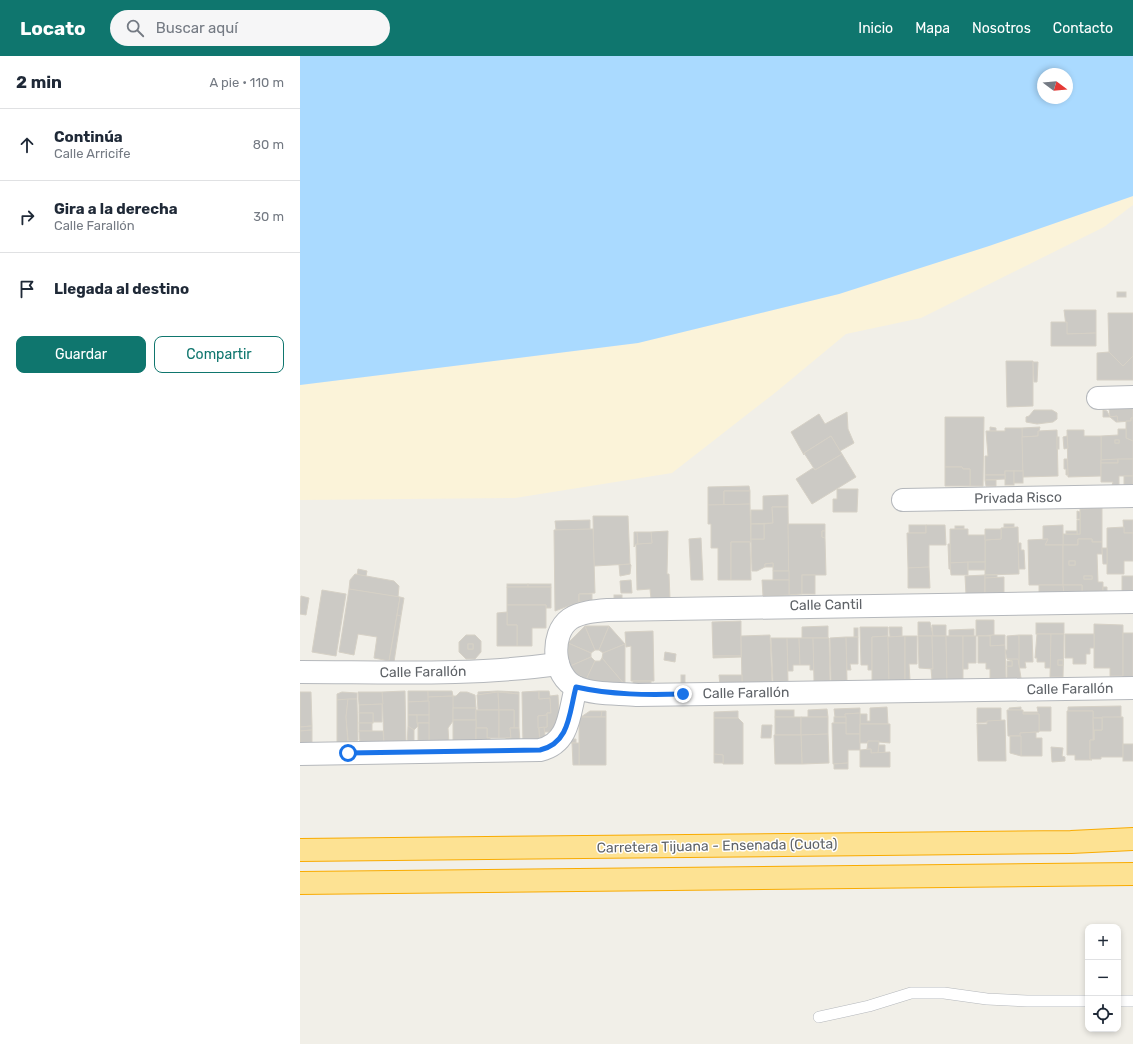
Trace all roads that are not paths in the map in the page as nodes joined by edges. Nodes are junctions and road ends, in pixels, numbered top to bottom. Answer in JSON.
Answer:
{"nodes":[{"id":1,"x":1133,"y":397,"type":"edge"},
{"id":2,"x":1098,"y":398,"type":"dead end"},
{"id":3,"x":1133,"y":496,"type":"edge"},
{"id":4,"x":903,"y":500,"type":"dead end"},
{"id":5,"x":1133,"y":602,"type":"edge"},
{"id":6,"x":558,"y":664,"type":"junction"},
{"id":7,"x":301,"y":672,"type":"edge"},
{"id":8,"x":576,"y":687,"type":"junction"},
{"id":9,"x":1133,"y":688,"type":"edge"},
{"id":10,"x":300,"y":754,"type":"edge"},
{"id":11,"x":1133,"y":839,"type":"edge"},
{"id":12,"x":300,"y":850,"type":"edge"},
{"id":13,"x":1133,"y":874,"type":"edge"},
{"id":14,"x":300,"y":883,"type":"edge"},
{"id":15,"x":1085,"y":1001,"type":"edge"},
{"id":16,"x":1121,"y":1001,"type":"edge"},
{"id":17,"x":1133,"y":1001,"type":"edge"},
{"id":18,"x":819,"y":1017,"type":"dead end"}],
"edges":[{"from":1,"to":2,"type":"street"},
{"from":3,"to":4,"type":"street","name":"Privada Risco"},
{"from":5,"to":6,"type":"street","name":"Calle Cantil"},
{"from":6,"to":7,"type":"street","name":"Calle Farallón"},
{"from":6,"to":8,"type":"street"},
{"from":8,"to":9,"type":"street","name":"Calle Farallón"},
{"from":8,"to":10,"type":"street"},
{"from":11,"to":12,"type":"highway","name":"Carretera Tijuana - Ensenada (Cuota)"},
{"from":13,"to":14,"type":"highway"},
{"from":15,"to":18,"type":"lane"},
{"from":16,"to":17,"type":"lane"}]}
